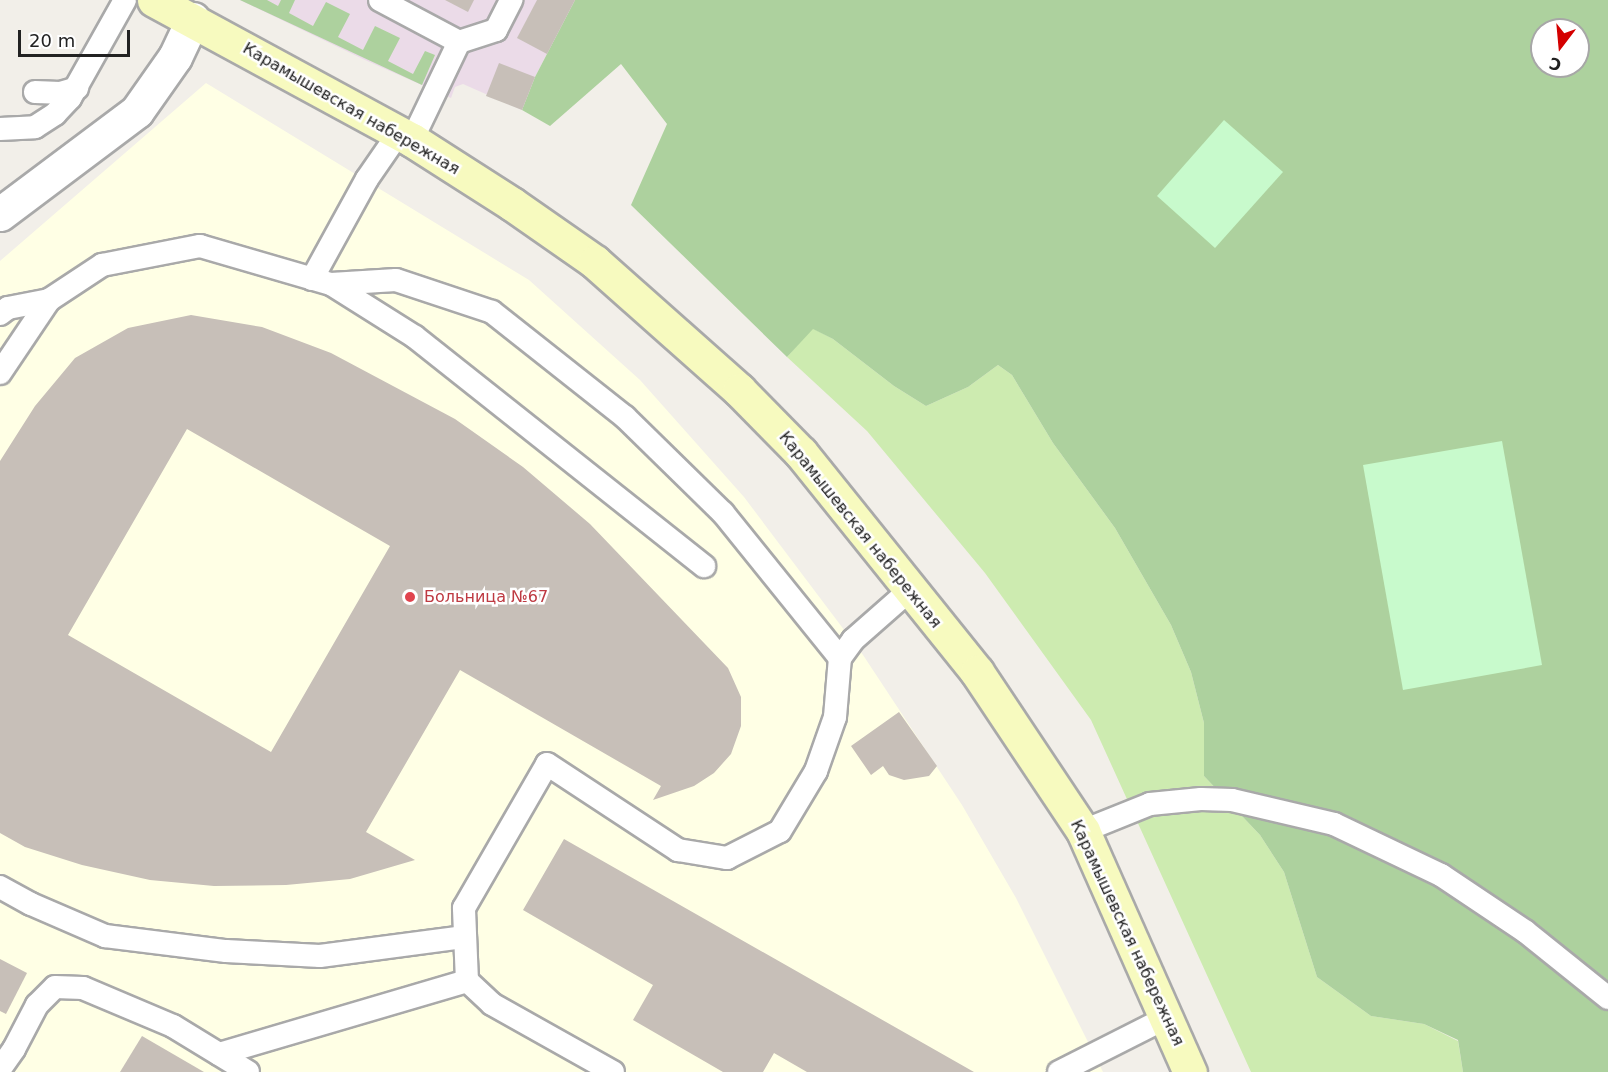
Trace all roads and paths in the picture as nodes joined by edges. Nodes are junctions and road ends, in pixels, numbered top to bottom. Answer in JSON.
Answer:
{"nodes":[{"id":1,"x":125,"y":0,"type":"edge"},
{"id":2,"x":154,"y":0,"type":"edge"},
{"id":3,"x":380,"y":0,"type":"edge"},
{"id":4,"x":511,"y":0,"type":"edge"},
{"id":5,"x":193,"y":19,"type":"junction"},
{"id":6,"x":459,"y":42,"type":"junction"},
{"id":7,"x":77,"y":88,"type":"junction"},
{"id":8,"x":35,"y":92,"type":"dead end"},
{"id":9,"x":0,"y":129,"type":"edge"},
{"id":10,"x":405,"y":137,"type":"junction"},
{"id":11,"x":0,"y":214,"type":"edge"},
{"id":12,"x":321,"y":282,"type":"junction"},
{"id":13,"x":49,"y":300,"type":"junction"},
{"id":14,"x":0,"y":314,"type":"edge"},
{"id":15,"x":0,"y":373,"type":"edge"},
{"id":16,"x":704,"y":566,"type":"dead end"},
{"id":17,"x":910,"y":590,"type":"junction"},
{"id":18,"x":840,"y":658,"type":"junction"},
{"id":19,"x":1083,"y":831,"type":"junction"},
{"id":20,"x":0,"y":887,"type":"edge"},
{"id":21,"x":465,"y":937,"type":"junction"},
{"id":22,"x":467,"y":981,"type":"junction"},
{"id":23,"x":1608,"y":998,"type":"edge"},
{"id":24,"x":1168,"y":1017,"type":"junction"},
{"id":25,"x":219,"y":1054,"type":"junction"},
{"id":26,"x":0,"y":1069,"type":"edge"},
{"id":27,"x":248,"y":1072,"type":"edge"},
{"id":28,"x":613,"y":1072,"type":"edge"},
{"id":29,"x":1059,"y":1072,"type":"edge"},
{"id":30,"x":1190,"y":1072,"type":"edge"}],
"edges":[{"from":1,"to":7,"type":"lane"},
{"from":2,"to":5,"type":"street","name":"Карамышевская набережная"},
{"from":3,"to":6,"type":"lane"},
{"from":4,"to":6,"type":"lane"},
{"from":5,"to":10,"type":"street","name":"Карамышевская набережная"},
{"from":5,"to":11,"type":"street"},
{"from":6,"to":10,"type":"lane"},
{"from":7,"to":8,"type":"lane"},
{"from":7,"to":9,"type":"lane"},
{"from":10,"to":12,"type":"lane"},
{"from":10,"to":17,"type":"street","name":"Карамышевская набережная"},
{"from":12,"to":13,"type":"lane"},
{"from":12,"to":16,"type":"lane"},
{"from":12,"to":18,"type":"lane"},
{"from":13,"to":14,"type":"lane"},
{"from":13,"to":15,"type":"lane"},
{"from":17,"to":18,"type":"lane"},
{"from":17,"to":19,"type":"street","name":"Карамышевская набережная"},
{"from":18,"to":21,"type":"lane"},
{"from":19,"to":23,"type":"lane"},
{"from":19,"to":24,"type":"street","name":"Карамышевская набережная"},
{"from":20,"to":21,"type":"lane"},
{"from":21,"to":22,"type":"lane"},
{"from":22,"to":25,"type":"lane"},
{"from":22,"to":28,"type":"lane"},
{"from":24,"to":29,"type":"lane"},
{"from":24,"to":30,"type":"street","name":"Карамышевская набережная"},
{"from":25,"to":26,"type":"lane"},
{"from":25,"to":27,"type":"lane"}]}
